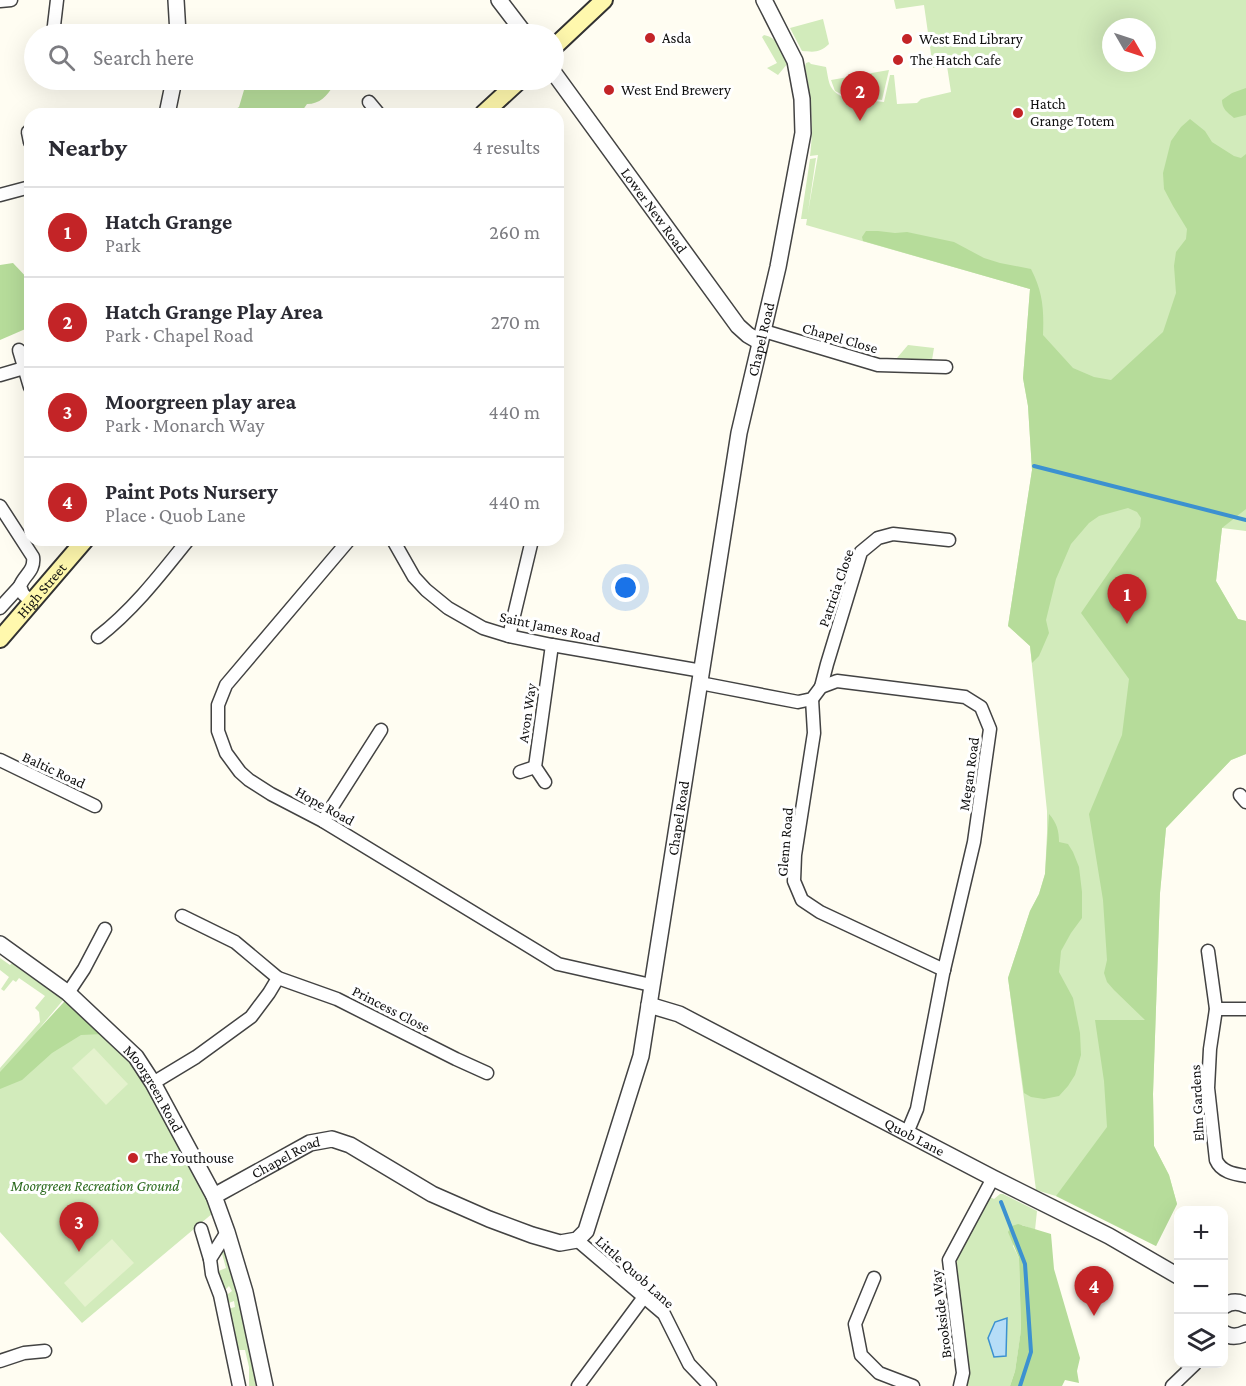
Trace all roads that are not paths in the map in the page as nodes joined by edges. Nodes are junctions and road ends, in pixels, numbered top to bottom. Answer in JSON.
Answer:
{"nodes":[{"id":1,"x":11,"y":0,"type":"edge"},
{"id":2,"x":57,"y":0,"type":"edge"},
{"id":3,"x":176,"y":0,"type":"edge"},
{"id":4,"x":499,"y":0,"type":"edge"},
{"id":5,"x":604,"y":0,"type":"edge"},
{"id":6,"x":764,"y":0,"type":"edge"},
{"id":7,"x":0,"y":1,"type":"edge"},
{"id":8,"x":54,"y":24,"type":"edge"},
{"id":9,"x":177,"y":24,"type":"edge"},
{"id":10,"x":517,"y":24,"type":"edge"},
{"id":11,"x":564,"y":38,"type":"edge"},
{"id":12,"x":564,"y":87,"type":"edge"},
{"id":13,"x":172,"y":90,"type":"edge"},
{"id":14,"x":508,"y":90,"type":"edge"},
{"id":15,"x":369,"y":102,"type":"dead end"},
{"id":16,"x":168,"y":108,"type":"edge"},
{"id":17,"x":374,"y":108,"type":"edge"},
{"id":18,"x":489,"y":108,"type":"edge"},
{"id":19,"x":24,"y":189,"type":"edge"},
{"id":20,"x":0,"y":195,"type":"edge"},
{"id":21,"x":762,"y":337,"type":"junction"},
{"id":22,"x":19,"y":350,"type":"dead end"},
{"id":23,"x":946,"y":367,"type":"dead end"},
{"id":24,"x":24,"y":368,"type":"joint"},
{"id":25,"x":0,"y":375,"type":"edge"},
{"id":26,"x":0,"y":506,"type":"edge"},
{"id":27,"x":949,"y":540,"type":"dead end"},
{"id":28,"x":24,"y":544,"type":"edge"},
{"id":29,"x":25,"y":546,"type":"edge"},
{"id":30,"x":80,"y":546,"type":"edge"},
{"id":31,"x":184,"y":546,"type":"edge"},
{"id":32,"x":344,"y":546,"type":"edge"},
{"id":33,"x":396,"y":546,"type":"edge"},
{"id":34,"x":530,"y":546,"type":"edge"},
{"id":35,"x":20,"y":586,"type":"junction"},
{"id":36,"x":32,"y":602,"type":"junction"},
{"id":37,"x":0,"y":608,"type":"edge"},
{"id":38,"x":508,"y":636,"type":"junction"},
{"id":39,"x":98,"y":638,"type":"dead end"},
{"id":40,"x":0,"y":639,"type":"edge"},
{"id":41,"x":552,"y":645,"type":"junction"},
{"id":42,"x":701,"y":677,"type":"junction"},
{"id":43,"x":821,"y":687,"type":"junction"},
{"id":44,"x":812,"y":699,"type":"junction"},
{"id":45,"x":381,"y":730,"type":"dead end"},
{"id":46,"x":0,"y":760,"type":"edge"},
{"id":47,"x":535,"y":767,"type":"junction"},
{"id":48,"x":520,"y":772,"type":"dead end"},
{"id":49,"x":546,"y":782,"type":"dead end"},
{"id":50,"x":95,"y":806,"type":"dead end"},
{"id":51,"x":324,"y":821,"type":"junction"},
{"id":52,"x":182,"y":916,"type":"dead end"},
{"id":53,"x":105,"y":929,"type":"dead end"},
{"id":54,"x":0,"y":944,"type":"edge"},
{"id":55,"x":1208,"y":951,"type":"dead end"},
{"id":56,"x":944,"y":970,"type":"junction"},
{"id":57,"x":278,"y":978,"type":"junction"},
{"id":58,"x":651,"y":985,"type":"junction"},
{"id":59,"x":68,"y":993,"type":"junction"},
{"id":60,"x":649,"y":1005,"type":"junction"},
{"id":61,"x":1216,"y":1009,"type":"junction"},
{"id":62,"x":1246,"y":1009,"type":"edge"},
{"id":63,"x":487,"y":1073,"type":"dead end"},
{"id":64,"x":153,"y":1083,"type":"junction"},
{"id":65,"x":907,"y":1133,"type":"junction"},
{"id":66,"x":1246,"y":1176,"type":"edge"},
{"id":67,"x":993,"y":1178,"type":"junction"},
{"id":68,"x":214,"y":1196,"type":"junction"},
{"id":69,"x":201,"y":1229,"type":"dead end"},
{"id":70,"x":227,"y":1232,"type":"junction"},
{"id":71,"x":577,"y":1240,"type":"junction"},
{"id":72,"x":210,"y":1259,"type":"junction"},
{"id":73,"x":1174,"y":1273,"type":"edge"},
{"id":74,"x":874,"y":1278,"type":"dead end"},
{"id":75,"x":644,"y":1297,"type":"junction"},
{"id":76,"x":1228,"y":1304,"type":"edge"},
{"id":77,"x":1246,"y":1305,"type":"edge"},
{"id":78,"x":1246,"y":1333,"type":"edge"},
{"id":79,"x":1228,"y":1335,"type":"edge"},
{"id":80,"x":45,"y":1351,"type":"dead end"},
{"id":81,"x":0,"y":1361,"type":"edge"},
{"id":82,"x":1191,"y":1368,"type":"edge"},
{"id":83,"x":239,"y":1386,"type":"edge"},
{"id":84,"x":265,"y":1386,"type":"edge"},
{"id":85,"x":578,"y":1386,"type":"edge"},
{"id":86,"x":710,"y":1386,"type":"edge"},
{"id":87,"x":913,"y":1386,"type":"edge"},
{"id":88,"x":960,"y":1386,"type":"edge"},
{"id":89,"x":1172,"y":1386,"type":"edge"}],
"edges":[{"from":1,"to":7,"type":"street"},
{"from":2,"to":8,"type":"street"},
{"from":3,"to":9,"type":"street"},
{"from":4,"to":10,"type":"street"},
{"from":5,"to":11,"type":"main road"},
{"from":6,"to":21,"type":"street","name":"Chapel Road"},
{"from":12,"to":21,"type":"street","name":"Lower New Road"},
{"from":13,"to":16,"type":"street"},
{"from":14,"to":18,"type":"main road"},
{"from":15,"to":17,"type":"street"},
{"from":19,"to":20,"type":"street"},
{"from":21,"to":23,"type":"street","name":"Chapel Close"},
{"from":21,"to":42,"type":"street","name":"Chapel Road"},
{"from":22,"to":24,"type":"street"},
{"from":24,"to":25,"type":"street"},
{"from":26,"to":28,"type":"street"},
{"from":27,"to":43,"type":"street","name":"Patricia Close"},
{"from":29,"to":35,"type":"street"},
{"from":30,"to":36,"type":"main road","name":"High Street"},
{"from":31,"to":39,"type":"street"},
{"from":32,"to":51,"type":"street","name":"Hope Road"},
{"from":33,"to":38,"type":"street","name":"Saint James Road"},
{"from":34,"to":38,"type":"street"},
{"from":35,"to":36,"type":"street"},
{"from":35,"to":37,"type":"street"},
{"from":36,"to":40,"type":"main road","name":"High Street"},
{"from":38,"to":41,"type":"street","name":"Saint James Road"},
{"from":41,"to":42,"type":"street","name":"Saint James Road"},
{"from":41,"to":47,"type":"street","name":"Avon Way"},
{"from":42,"to":44,"type":"street"},
{"from":42,"to":58,"type":"street","name":"Chapel Road"},
{"from":43,"to":44,"type":"street"},
{"from":43,"to":56,"type":"street","name":"Megan Road"},
{"from":44,"to":56,"type":"street","name":"Glenn Road"},
{"from":45,"to":51,"type":"street"},
{"from":46,"to":50,"type":"street","name":"Baltic Road"},
{"from":47,"to":48,"type":"street"},
{"from":47,"to":49,"type":"street"},
{"from":51,"to":58,"type":"street","name":"Hope Road"},
{"from":52,"to":57,"type":"street","name":"Princess Close"},
{"from":53,"to":59,"type":"street"},
{"from":54,"to":59,"type":"street","name":"Moorgreen Road"},
{"from":55,"to":61,"type":"street","name":"Elm Gardens"},
{"from":56,"to":65,"type":"street","name":"Megan Road"},
{"from":57,"to":63,"type":"street","name":"Princess Close"},
{"from":57,"to":64,"type":"street"},
{"from":58,"to":60,"type":"street","name":"Chapel Road"},
{"from":59,"to":64,"type":"street","name":"Moorgreen Road"},
{"from":60,"to":65,"type":"street","name":"Quob Lane"},
{"from":60,"to":71,"type":"street","name":"Chapel Road"},
{"from":61,"to":62,"type":"street"},
{"from":61,"to":66,"type":"street","name":"Elm Gardens"},
{"from":64,"to":68,"type":"street","name":"Moorgreen Road"},
{"from":65,"to":67,"type":"street","name":"Quob Lane"},
{"from":67,"to":73,"type":"street","name":"Quob Lane"},
{"from":67,"to":88,"type":"street","name":"Brookside Way"},
{"from":68,"to":70,"type":"street","name":"Moorgreen Road"},
{"from":68,"to":71,"type":"street","name":"Chapel Road"},
{"from":69,"to":72,"type":"street"},
{"from":70,"to":72,"type":"street"},
{"from":70,"to":84,"type":"street","name":"Moorgreen Road"},
{"from":71,"to":75,"type":"street","name":"Little Quob Lane"},
{"from":72,"to":83,"type":"street"},
{"from":74,"to":87,"type":"street"},
{"from":75,"to":85,"type":"street"},
{"from":75,"to":86,"type":"street","name":"Little Quob Lane"},
{"from":76,"to":77,"type":"street"},
{"from":78,"to":79,"type":"street"},
{"from":80,"to":81,"type":"street"},
{"from":82,"to":89,"type":"street"}]}
